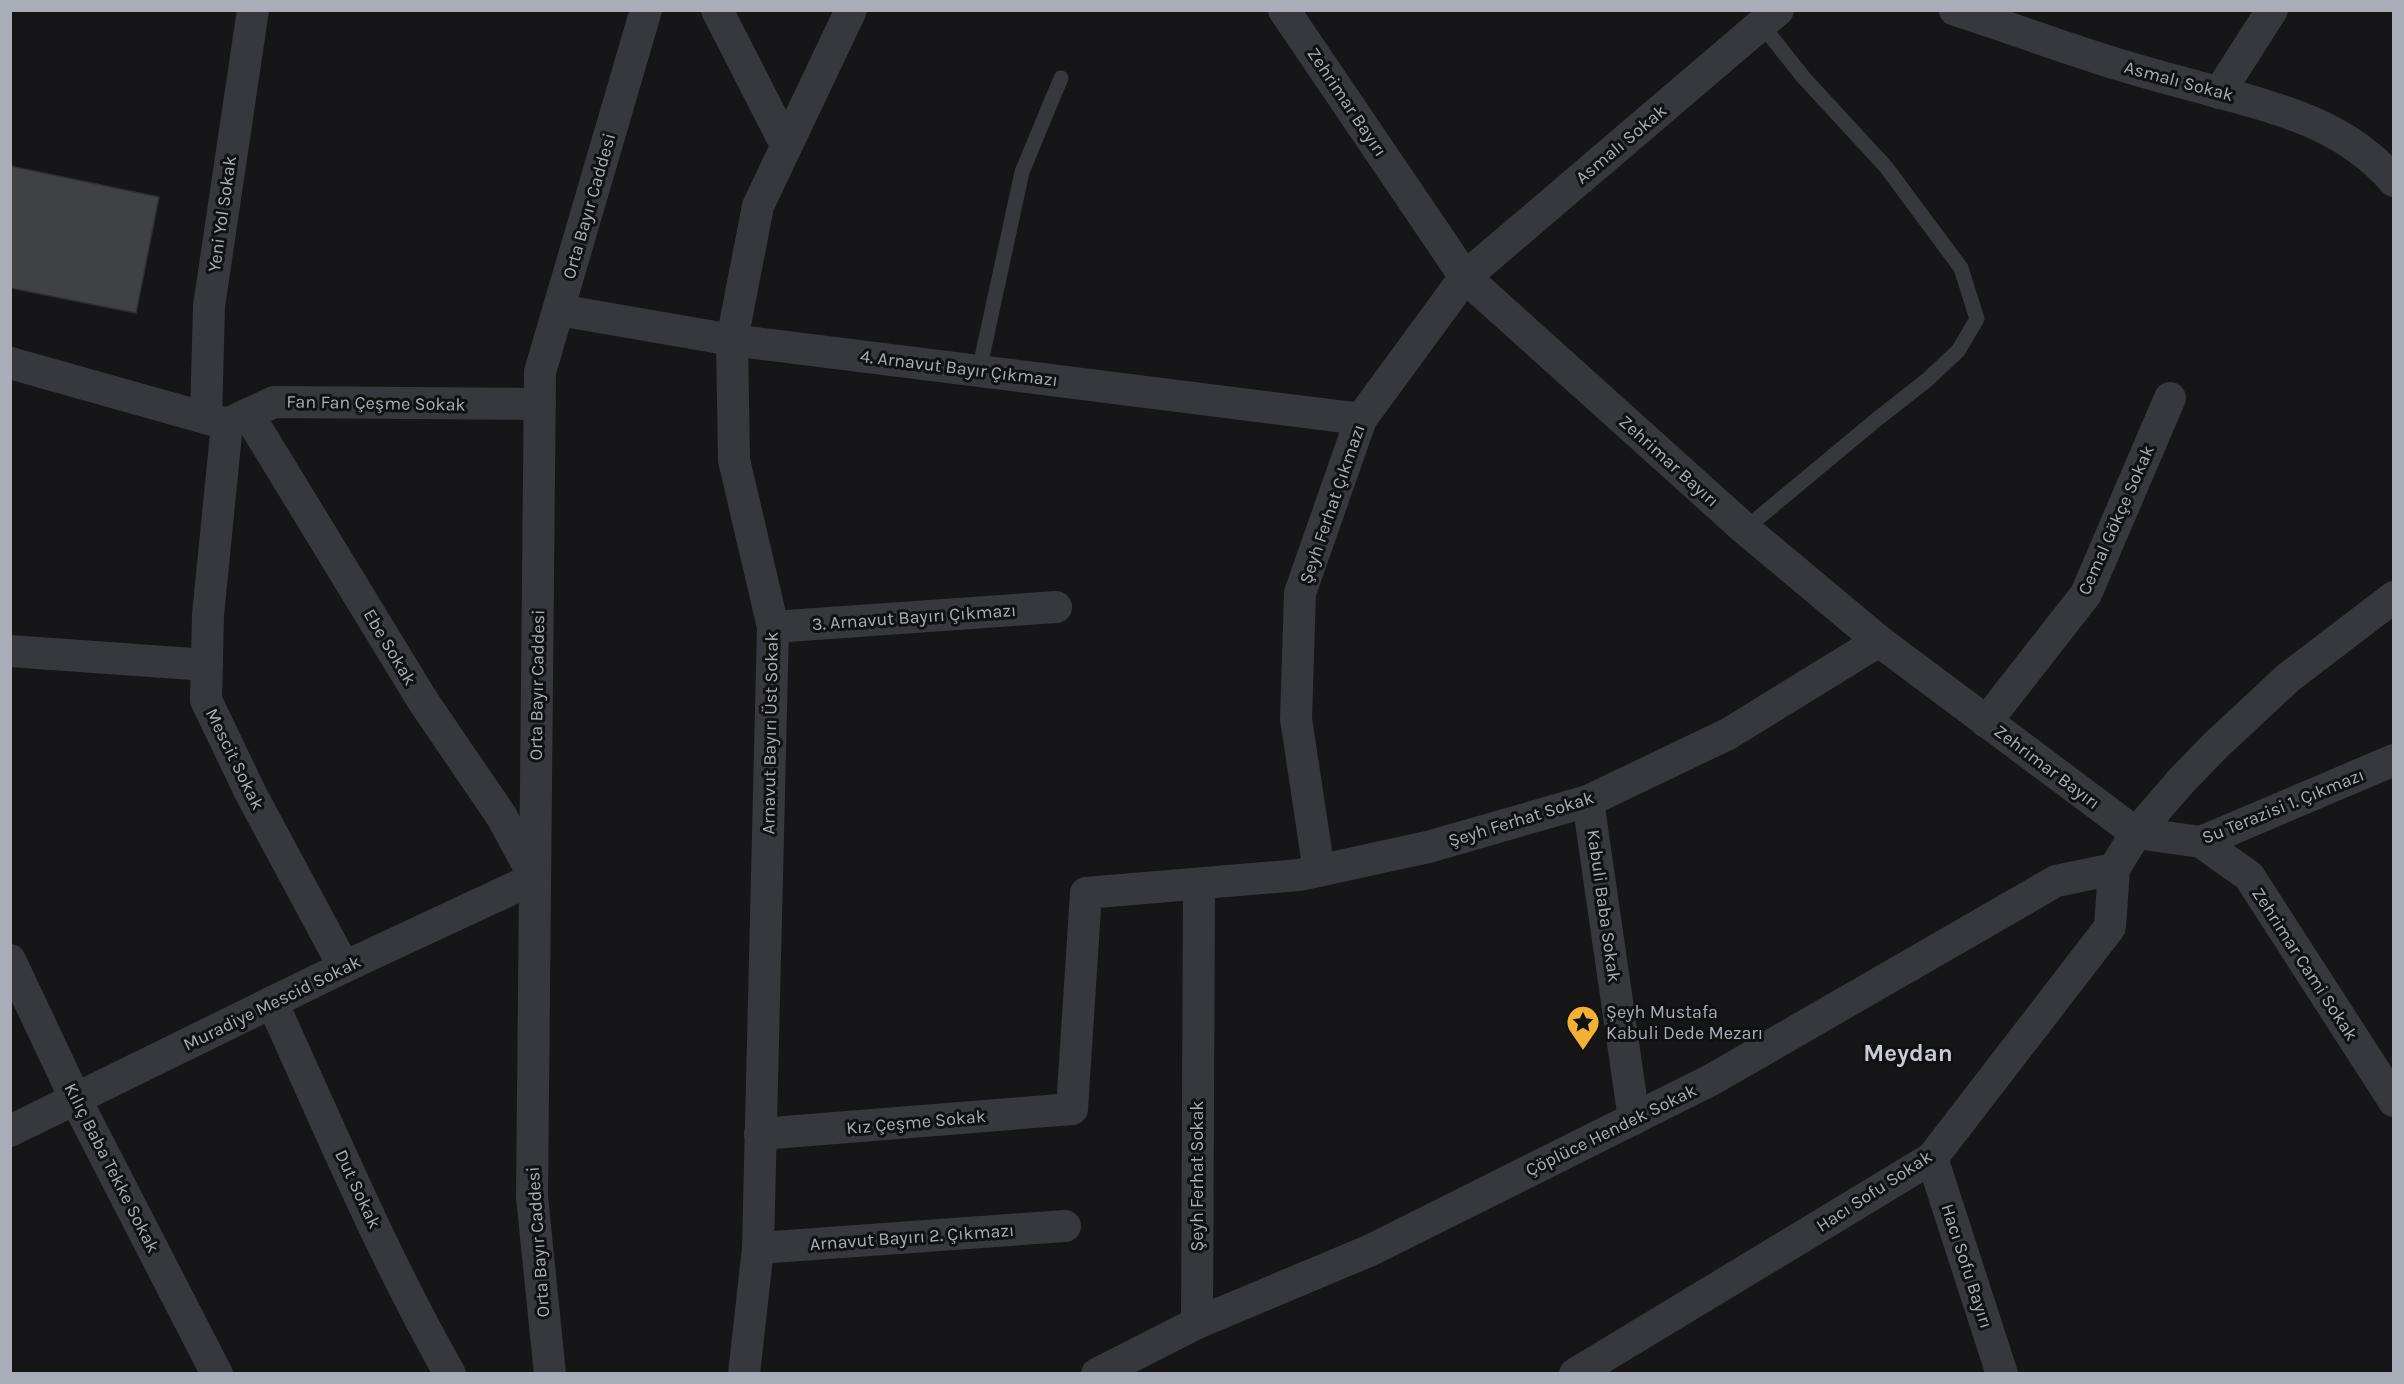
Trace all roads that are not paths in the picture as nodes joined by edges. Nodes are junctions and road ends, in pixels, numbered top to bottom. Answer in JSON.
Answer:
{"nodes":[{"id":1,"x":253,"y":10,"type":"edge"},
{"id":2,"x":646,"y":10,"type":"edge"},
{"id":3,"x":717,"y":10,"type":"edge"},
{"id":4,"x":851,"y":10,"type":"edge"},
{"id":5,"x":1284,"y":10,"type":"edge"},
{"id":6,"x":1955,"y":10,"type":"edge"},
{"id":7,"x":2272,"y":10,"type":"edge"},
{"id":8,"x":1770,"y":17,"type":"edge"},
{"id":9,"x":2027,"y":21,"type":"edge"},
{"id":10,"x":1061,"y":78,"type":"dead end"},
{"id":11,"x":2219,"y":93,"type":"junction"},
{"id":12,"x":786,"y":145,"type":"junction"},
{"id":13,"x":2388,"y":165,"type":"edge"},
{"id":14,"x":1465,"y":277,"type":"junction"},
{"id":15,"x":558,"y":310,"type":"junction"},
{"id":16,"x":732,"y":340,"type":"junction"},
{"id":17,"x":10,"y":363,"type":"edge"},
{"id":18,"x":979,"y":371,"type":"junction"},
{"id":19,"x":2170,"y":398,"type":"dead end"},
{"id":20,"x":540,"y":404,"type":"junction"},
{"id":21,"x":227,"y":419,"type":"junction"},
{"id":22,"x":1361,"y":419,"type":"junction"},
{"id":23,"x":1745,"y":529,"type":"junction"},
{"id":24,"x":2394,"y":597,"type":"edge"},
{"id":25,"x":1056,"y":607,"type":"dead end"},
{"id":26,"x":773,"y":627,"type":"junction"},
{"id":27,"x":1879,"y":641,"type":"junction"},
{"id":28,"x":10,"y":651,"type":"edge"},
{"id":29,"x":207,"y":665,"type":"junction"},
{"id":30,"x":1986,"y":722,"type":"junction"},
{"id":31,"x":2394,"y":760,"type":"edge"},
{"id":32,"x":1588,"y":801,"type":"junction"},
{"id":33,"x":2136,"y":833,"type":"junction"},
{"id":34,"x":2201,"y":842,"type":"junction"},
{"id":35,"x":2114,"y":869,"type":"junction"},
{"id":36,"x":1319,"y":871,"type":"junction"},
{"id":37,"x":535,"y":878,"type":"junction"},
{"id":38,"x":1198,"y":884,"type":"junction"},
{"id":39,"x":10,"y":960,"type":"edge"},
{"id":40,"x":344,"y":967,"type":"junction"},
{"id":41,"x":272,"y":1002,"type":"junction"},
{"id":42,"x":75,"y":1098,"type":"junction"},
{"id":43,"x":2394,"y":1101,"type":"edge"},
{"id":44,"x":1072,"y":1109,"type":"joint"},
{"id":45,"x":1634,"y":1119,"type":"junction"},
{"id":46,"x":10,"y":1131,"type":"edge"},
{"id":47,"x":760,"y":1134,"type":"junction"},
{"id":48,"x":1932,"y":1158,"type":"junction"},
{"id":49,"x":1065,"y":1226,"type":"dead end"},
{"id":50,"x":758,"y":1248,"type":"junction"},
{"id":51,"x":1197,"y":1323,"type":"junction"},
{"id":52,"x":217,"y":1374,"type":"edge"},
{"id":53,"x":450,"y":1374,"type":"edge"},
{"id":54,"x":550,"y":1374,"type":"edge"},
{"id":55,"x":744,"y":1374,"type":"edge"},
{"id":56,"x":1097,"y":1374,"type":"edge"},
{"id":57,"x":1575,"y":1374,"type":"edge"},
{"id":58,"x":2002,"y":1374,"type":"edge"}],
"edges":[{"from":1,"to":21,"type":"street","name":"Yeni Yol Sokak"},
{"from":2,"to":15,"type":"street","name":"Orta Bayır Caddesi"},
{"from":3,"to":12,"type":"street"},
{"from":4,"to":12,"type":"street","name":"Arnavut Bayırı Üst Sokak"},
{"from":5,"to":14,"type":"street","name":"Zehrimar Bayırı"},
{"from":6,"to":9,"type":"street","name":"Asmalı Sokak"},
{"from":7,"to":11,"type":"street"},
{"from":8,"to":14,"type":"street","name":"Asmalı Sokak"},
{"from":8,"to":23,"type":"lane"},
{"from":9,"to":11,"type":"street","name":"Asmalı Sokak"},
{"from":10,"to":18,"type":"lane"},
{"from":11,"to":13,"type":"street","name":"Asmalı Sokak"},
{"from":12,"to":16,"type":"street","name":"Arnavut Bayırı Üst Sokak"},
{"from":14,"to":22,"type":"street","name":"Şeyh Ferhat Çıkmazı"},
{"from":14,"to":23,"type":"street","name":"Zehrimar Bayırı"},
{"from":15,"to":16,"type":"street","name":"4. Arnavut Bayır Çıkmazı"},
{"from":15,"to":20,"type":"street","name":"Orta Bayır Caddesi"},
{"from":16,"to":18,"type":"street","name":"4. Arnavut Bayır Çıkmazı"},
{"from":16,"to":26,"type":"street","name":"Arnavut Bayırı Üst Sokak"},
{"from":17,"to":21,"type":"street"},
{"from":18,"to":22,"type":"street","name":"4. Arnavut Bayır Çıkmazı"},
{"from":19,"to":30,"type":"street","name":"Cemal Gökçe Sokak"},
{"from":20,"to":21,"type":"street","name":"Fan Fan Çeşme Sokak"},
{"from":20,"to":37,"type":"street","name":"Orta Bayır Caddesi"},
{"from":21,"to":29,"type":"street","name":"Mescit Sokak"},
{"from":21,"to":37,"type":"street","name":"Ebe Sokak"},
{"from":22,"to":36,"type":"street","name":"Şeyh Ferhat Çıkmazı"},
{"from":23,"to":27,"type":"street","name":"Zehrimar Bayırı"},
{"from":24,"to":33,"type":"street","name":"Hacı Sofu Sokak"},
{"from":25,"to":26,"type":"street","name":"3. Arnavut Bayırı Çıkmazı"},
{"from":26,"to":47,"type":"street","name":"Arnavut Bayırı Üst Sokak"},
{"from":27,"to":30,"type":"street","name":"Zehrimar Bayırı"},
{"from":27,"to":32,"type":"street","name":"Şeyh Ferhat Sokak"},
{"from":28,"to":29,"type":"street"},
{"from":29,"to":40,"type":"street","name":"Mescit Sokak"},
{"from":30,"to":33,"type":"street","name":"Zehrimar Bayırı"},
{"from":31,"to":34,"type":"street","name":"Su Terazisi 1. Çıkmazı"},
{"from":32,"to":36,"type":"street","name":"Şeyh Ferhat Sokak"},
{"from":32,"to":45,"type":"street","name":"Kabuli Baba Sokak"},
{"from":33,"to":34,"type":"street","name":"Su Terazisi 1. Çıkmazı"},
{"from":33,"to":35,"type":"street","name":"Hacı Sofu Sokak"},
{"from":34,"to":43,"type":"street","name":"Zehrimar Cami Sokak"},
{"from":35,"to":45,"type":"street","name":"Çöplüce Hendek Sokak"},
{"from":35,"to":48,"type":"street","name":"Hacı Sofu Sokak"},
{"from":36,"to":38,"type":"street","name":"Şeyh Ferhat Sokak"},
{"from":37,"to":40,"type":"street","name":"Muradiye Mescid Sokak"},
{"from":37,"to":54,"type":"street","name":"Orta Bayır Caddesi"},
{"from":38,"to":44,"type":"street","name":"Şeyh Ferhat Sokak"},
{"from":38,"to":51,"type":"street","name":"Şeyh Ferhat Sokak"},
{"from":39,"to":42,"type":"street","name":"Kılıç Baba Tekke Sokak"},
{"from":40,"to":41,"type":"street","name":"Muradiye Mescid Sokak"},
{"from":41,"to":42,"type":"street","name":"Muradiye Mescid Sokak"},
{"from":41,"to":53,"type":"street","name":"Dut Sokak"},
{"from":42,"to":46,"type":"street","name":"Muradiye Mescid Sokak"},
{"from":42,"to":52,"type":"street","name":"Kılıç Baba Tekke Sokak"},
{"from":44,"to":47,"type":"street","name":"Kız Çeşme Sokak"},
{"from":45,"to":51,"type":"street","name":"Çöplüce Hendek Sokak"},
{"from":47,"to":50,"type":"street","name":"Arnavut Bayırı Üst Sokak"},
{"from":48,"to":57,"type":"street","name":"Hacı Sofu Sokak"},
{"from":48,"to":58,"type":"street","name":"Hacı Sofu Bayırı"},
{"from":49,"to":50,"type":"street","name":"Arnavut Bayırı 2. Çıkmazı"},
{"from":50,"to":55,"type":"street","name":"Arnavut Bayırı Üst Sokak"},
{"from":51,"to":56,"type":"street","name":"Çöplüce Hendek Sokak"}]}
